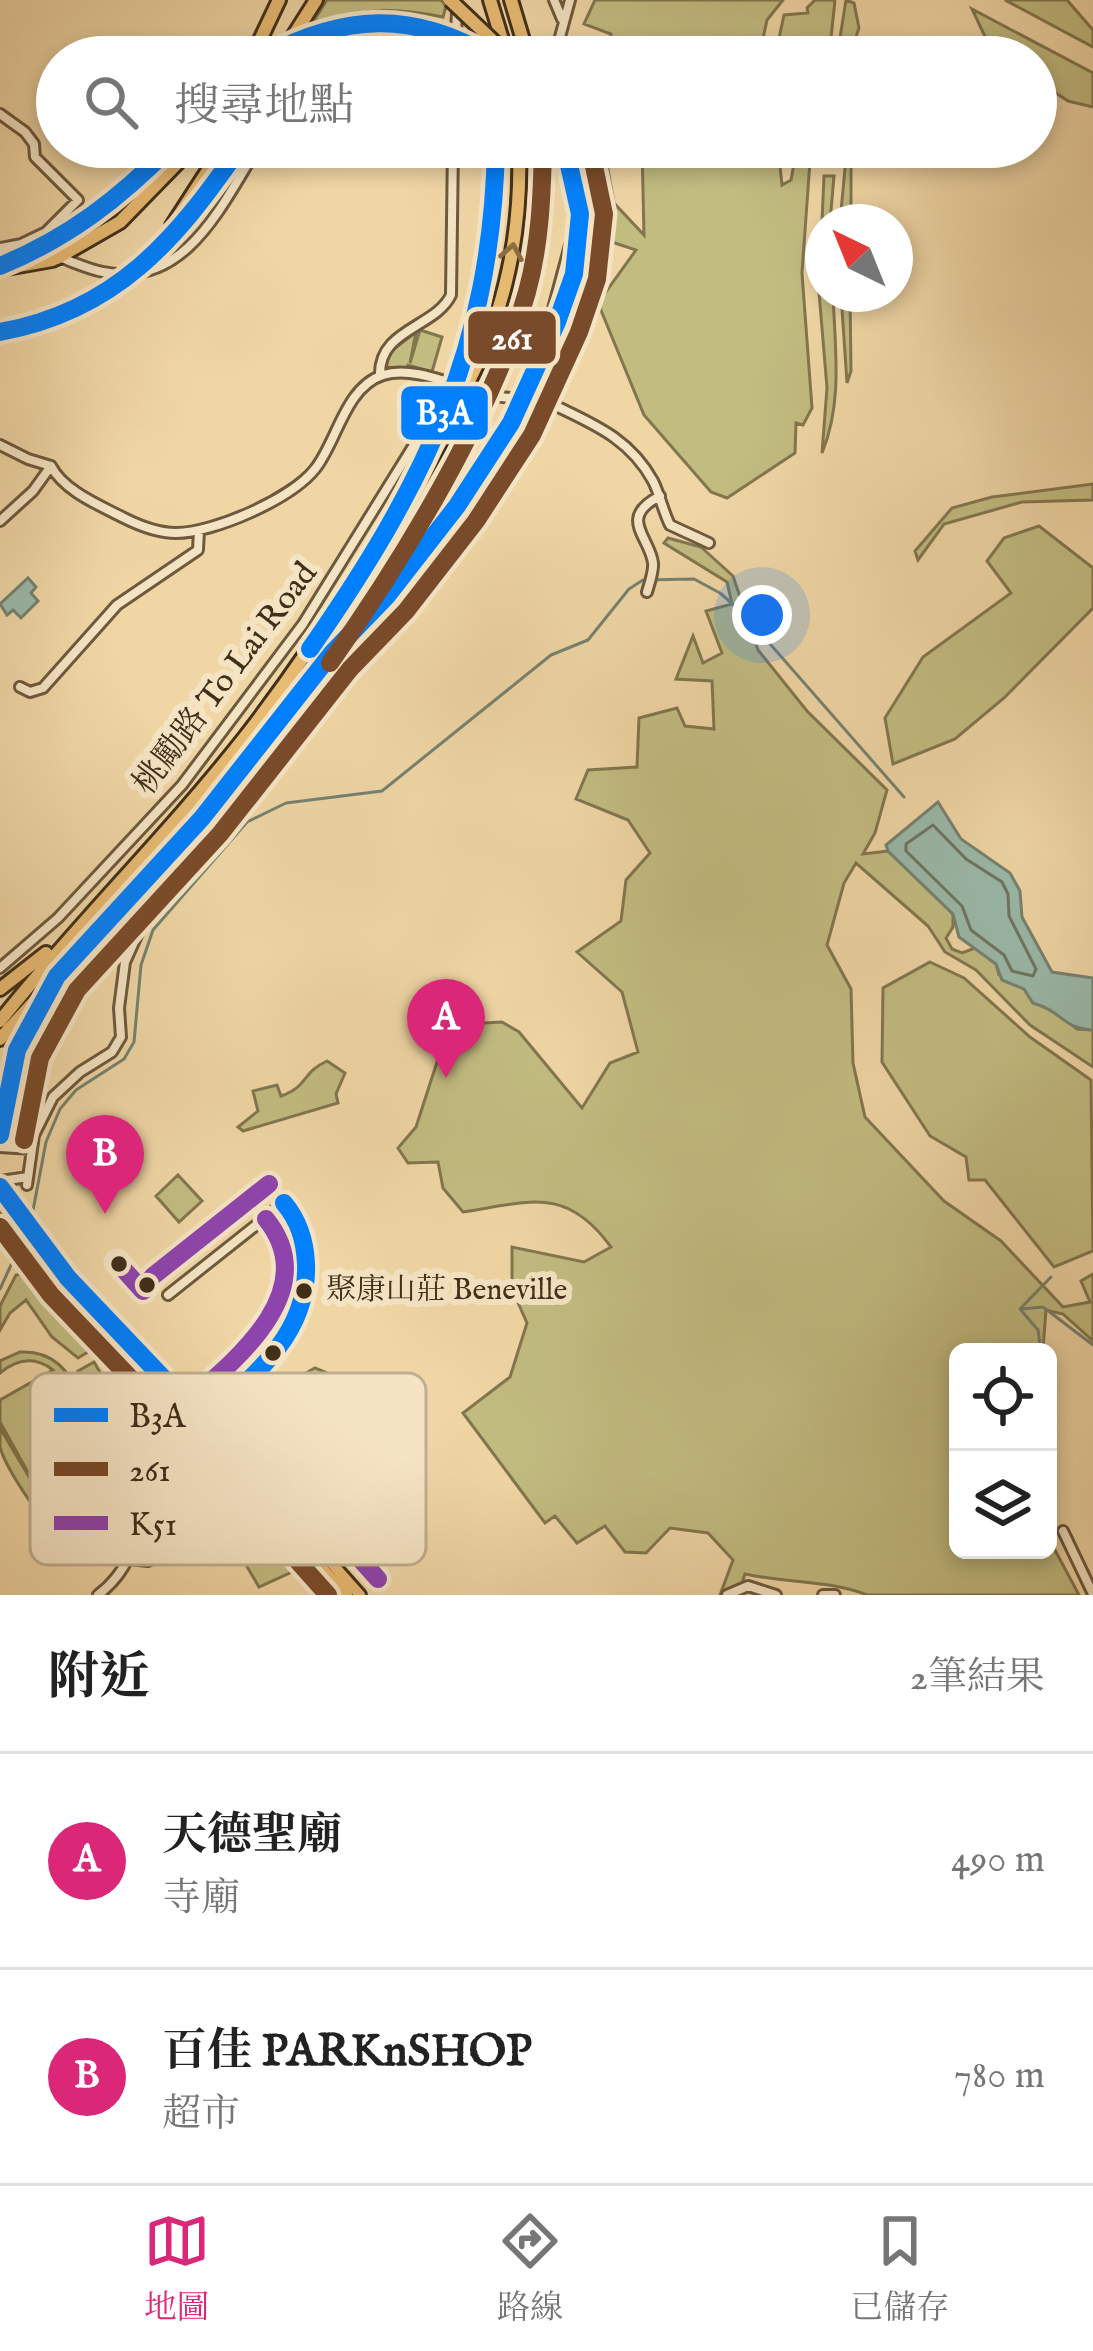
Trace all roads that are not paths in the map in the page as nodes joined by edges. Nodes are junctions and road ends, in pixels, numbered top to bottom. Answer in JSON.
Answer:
{"nodes":[{"id":1,"x":279,"y":0,"type":"edge"},
{"id":2,"x":316,"y":0,"type":"edge"},
{"id":3,"x":452,"y":0,"type":"edge"},
{"id":4,"x":490,"y":0,"type":"edge"},
{"id":5,"x":511,"y":0,"type":"edge"},
{"id":6,"x":554,"y":0,"type":"edge"},
{"id":7,"x":570,"y":0,"type":"edge"},
{"id":8,"x":563,"y":20,"type":"junction"},
{"id":9,"x":262,"y":36,"type":"edge"},
{"id":10,"x":293,"y":36,"type":"edge"},
{"id":11,"x":308,"y":36,"type":"edge"},
{"id":12,"x":361,"y":36,"type":"edge"},
{"id":13,"x":398,"y":36,"type":"edge"},
{"id":14,"x":452,"y":36,"type":"edge"},
{"id":15,"x":453,"y":36,"type":"edge"},
{"id":16,"x":488,"y":36,"type":"edge"},
{"id":17,"x":502,"y":36,"type":"edge"},
{"id":18,"x":522,"y":36,"type":"edge"},
{"id":19,"x":562,"y":36,"type":"edge"},
{"id":20,"x":0,"y":114,"type":"edge"},
{"id":21,"x":36,"y":158,"type":"edge"},
{"id":22,"x":46,"y":168,"type":"edge"},
{"id":23,"x":148,"y":168,"type":"edge"},
{"id":24,"x":174,"y":168,"type":"edge"},
{"id":25,"x":209,"y":168,"type":"edge"},
{"id":26,"x":225,"y":168,"type":"edge"},
{"id":27,"x":244,"y":168,"type":"edge"},
{"id":28,"x":454,"y":168,"type":"edge"},
{"id":29,"x":494,"y":168,"type":"edge"},
{"id":30,"x":519,"y":168,"type":"edge"},
{"id":31,"x":539,"y":168,"type":"edge"},
{"id":32,"x":569,"y":168,"type":"edge"},
{"id":33,"x":573,"y":168,"type":"edge"},
{"id":34,"x":22,"y":244,"type":"junction"},
{"id":35,"x":0,"y":248,"type":"edge"},
{"id":36,"x":0,"y":268,"type":"edge"},
{"id":37,"x":137,"y":268,"type":"junction"},
{"id":38,"x":0,"y":332,"type":"edge"},
{"id":39,"x":380,"y":376,"type":"junction"},
{"id":40,"x":439,"y":381,"type":"junction"},
{"id":41,"x":460,"y":389,"type":"junction"},
{"id":42,"x":533,"y":394,"type":"junction"},
{"id":43,"x":0,"y":445,"type":"edge"},
{"id":44,"x":51,"y":466,"type":"junction"},
{"id":45,"x":660,"y":496,"type":"junction"},
{"id":46,"x":0,"y":521,"type":"edge"},
{"id":47,"x":199,"y":530,"type":"junction"},
{"id":48,"x":709,"y":543,"type":"dead end"},
{"id":49,"x":413,"y":565,"type":"dead end"},
{"id":50,"x":647,"y":592,"type":"dead end"},
{"id":51,"x":332,"y":653,"type":"junction"},
{"id":52,"x":20,"y":687,"type":"dead end"},
{"id":53,"x":72,"y":932,"type":"junction"},
{"id":54,"x":0,"y":968,"type":"edge"},
{"id":55,"x":57,"y":976,"type":"junction"},
{"id":56,"x":0,"y":989,"type":"edge"},
{"id":57,"x":0,"y":1021,"type":"edge"},
{"id":58,"x":0,"y":1039,"type":"edge"},
{"id":59,"x":0,"y":1135,"type":"edge"},
{"id":60,"x":0,"y":1147,"type":"edge"},
{"id":61,"x":32,"y":1149,"type":"junction"},
{"id":62,"x":0,"y":1184,"type":"edge"},
{"id":63,"x":0,"y":1203,"type":"edge"},
{"id":64,"x":16,"y":1217,"type":"junction"},
{"id":65,"x":168,"y":1295,"type":"dead end"},
{"id":66,"x":146,"y":1373,"type":"edge"},
{"id":67,"x":250,"y":1373,"type":"edge"},
{"id":68,"x":1063,"y":1531,"type":"dead end"},
{"id":69,"x":124,"y":1565,"type":"edge"},
{"id":70,"x":321,"y":1565,"type":"edge"},
{"id":71,"x":332,"y":1565,"type":"edge"},
{"id":72,"x":1093,"y":1594,"type":"edge"},
{"id":73,"x":98,"y":1595,"type":"edge"},
{"id":74,"x":347,"y":1595,"type":"edge"},
{"id":75,"x":360,"y":1595,"type":"edge"},
{"id":76,"x":728,"y":1595,"type":"edge"},
{"id":77,"x":776,"y":1595,"type":"edge"},
{"id":78,"x":824,"y":1595,"type":"edge"},
{"id":79,"x":836,"y":1595,"type":"edge"}],
"edges":[{"from":1,"to":9,"type":"highway"},
{"from":2,"to":10,"type":"highway","bridge":true},
{"from":3,"to":14,"type":"street"},
{"from":3,"to":16,"type":"highway","bridge":true},
{"from":4,"to":17,"type":"highway"},
{"from":5,"to":18,"type":"highway"},
{"from":6,"to":8,"type":"street"},
{"from":7,"to":8,"type":"street"},
{"from":8,"to":19,"type":"street"},
{"from":11,"to":15,"type":"highway","bridge":true},
{"from":12,"to":13,"type":"highway"},
{"from":20,"to":21,"type":"street"},
{"from":22,"to":34,"type":"street"},
{"from":23,"to":36,"type":"highway","bridge":true},
{"from":24,"to":36,"type":"highway","bridge":true},
{"from":25,"to":37,"type":"highway"},
{"from":26,"to":37,"type":"highway"},
{"from":27,"to":34,"type":"street"},
{"from":28,"to":39,"type":"street"},
{"from":29,"to":41,"type":"highway"},
{"from":41,"to":30,"type":"highway","one_way":true},
{"from":31,"to":51,"type":"highway"},
{"from":32,"to":42,"type":"street"},
{"from":33,"to":51,"type":"highway","bridge":true},
{"from":34,"to":35,"type":"street"},
{"from":37,"to":38,"type":"highway","bridge":true},
{"from":39,"to":40,"type":"street"},
{"from":39,"to":47,"type":"street"},
{"from":40,"to":42,"type":"street"},
{"from":40,"to":54,"type":"street","name":"桃勵路 To Lai Road"},
{"from":41,"to":53,"type":"highway"},
{"from":42,"to":45,"type":"street"},
{"from":43,"to":44,"type":"street"},
{"from":44,"to":46,"type":"street"},
{"from":44,"to":47,"type":"street"},
{"from":45,"to":48,"type":"street"},
{"from":45,"to":50,"type":"street"},
{"from":47,"to":52,"type":"street"},
{"from":49,"to":61,"type":"street"},
{"from":51,"to":55,"type":"highway"},
{"from":53,"to":56,"type":"highway"},
{"from":53,"to":57,"type":"highway"},
{"from":55,"to":58,"type":"highway"},
{"from":55,"to":59,"type":"highway"},
{"from":60,"to":61,"type":"street"},
{"from":61,"to":62,"type":"street"},
{"from":62,"to":64,"type":"main road"},
{"from":63,"to":64,"type":"main road"},
{"from":64,"to":66,"type":"main road"},
{"from":65,"to":67,"type":"street"},
{"from":68,"to":72,"type":"street"},
{"from":69,"to":73,"type":"street"},
{"from":70,"to":74,"type":"main road"},
{"from":71,"to":75,"type":"main road"},
{"from":76,"to":77,"type":"street"},
{"from":78,"to":79,"type":"street"}]}
